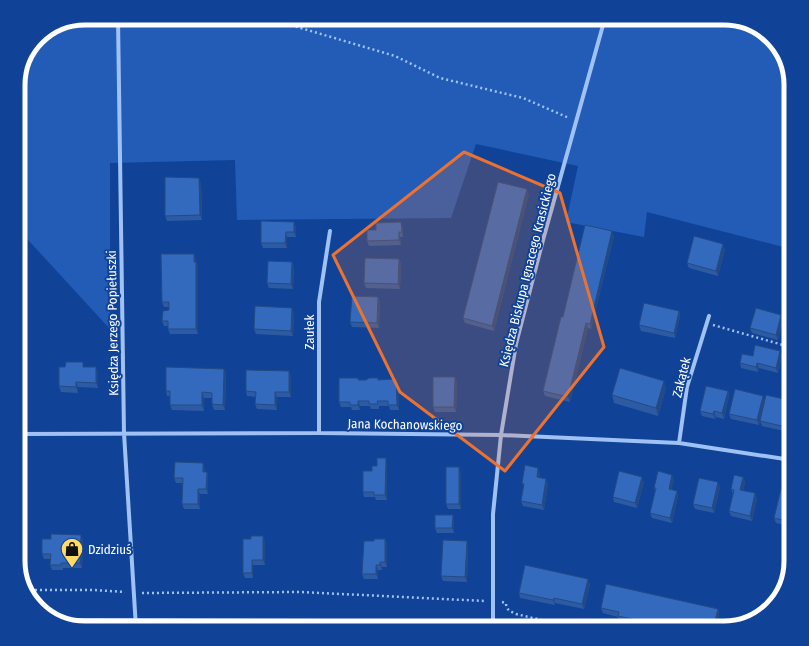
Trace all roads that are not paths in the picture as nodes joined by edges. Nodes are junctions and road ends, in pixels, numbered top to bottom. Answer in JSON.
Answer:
{"nodes":[{"id":1,"x":118,"y":25,"type":"edge"},
{"id":2,"x":603,"y":25,"type":"edge"},
{"id":3,"x":330,"y":231,"type":"dead end"},
{"id":4,"x":709,"y":316,"type":"dead end"},
{"id":5,"x":124,"y":433,"type":"junction"},
{"id":6,"x":319,"y":433,"type":"junction"},
{"id":7,"x":25,"y":434,"type":"edge"},
{"id":8,"x":501,"y":435,"type":"junction"},
{"id":9,"x":679,"y":443,"type":"junction"},
{"id":10,"x":784,"y":459,"type":"edge"},
{"id":11,"x":73,"y":620,"type":"edge"},
{"id":12,"x":136,"y":620,"type":"junction"},
{"id":13,"x":320,"y":621,"type":"edge"},
{"id":14,"x":493,"y":621,"type":"edge"}],
"edges":[{"from":1,"to":5,"type":"street","name":"Księdza Jerzego Popiełuszki"},
{"from":2,"to":8,"type":"street","name":"Księdza Biskupa Ignacego Krasickiego"},
{"from":3,"to":6,"type":"street","name":"Zaułek"},
{"from":4,"to":9,"type":"street","name":"Zakątek"},
{"from":5,"to":6,"type":"street","name":"Jana Kochanowskiego"},
{"from":5,"to":7,"type":"street","name":"Jana Kochanowskiego"},
{"from":5,"to":12,"type":"street","name":"Księdza Jerzego Popiełuszki"},
{"from":6,"to":8,"type":"street","name":"Jana Kochanowskiego"},
{"from":8,"to":9,"type":"street","name":"Jana Kochanowskiego"},
{"from":8,"to":14,"type":"street","name":"Księdza Biskupa Ignacego Krasickiego"},
{"from":9,"to":10,"type":"street","name":"Jana Kochanowskiego"},
{"from":11,"to":12,"type":"street"},
{"from":12,"to":13,"type":"street"}]}
